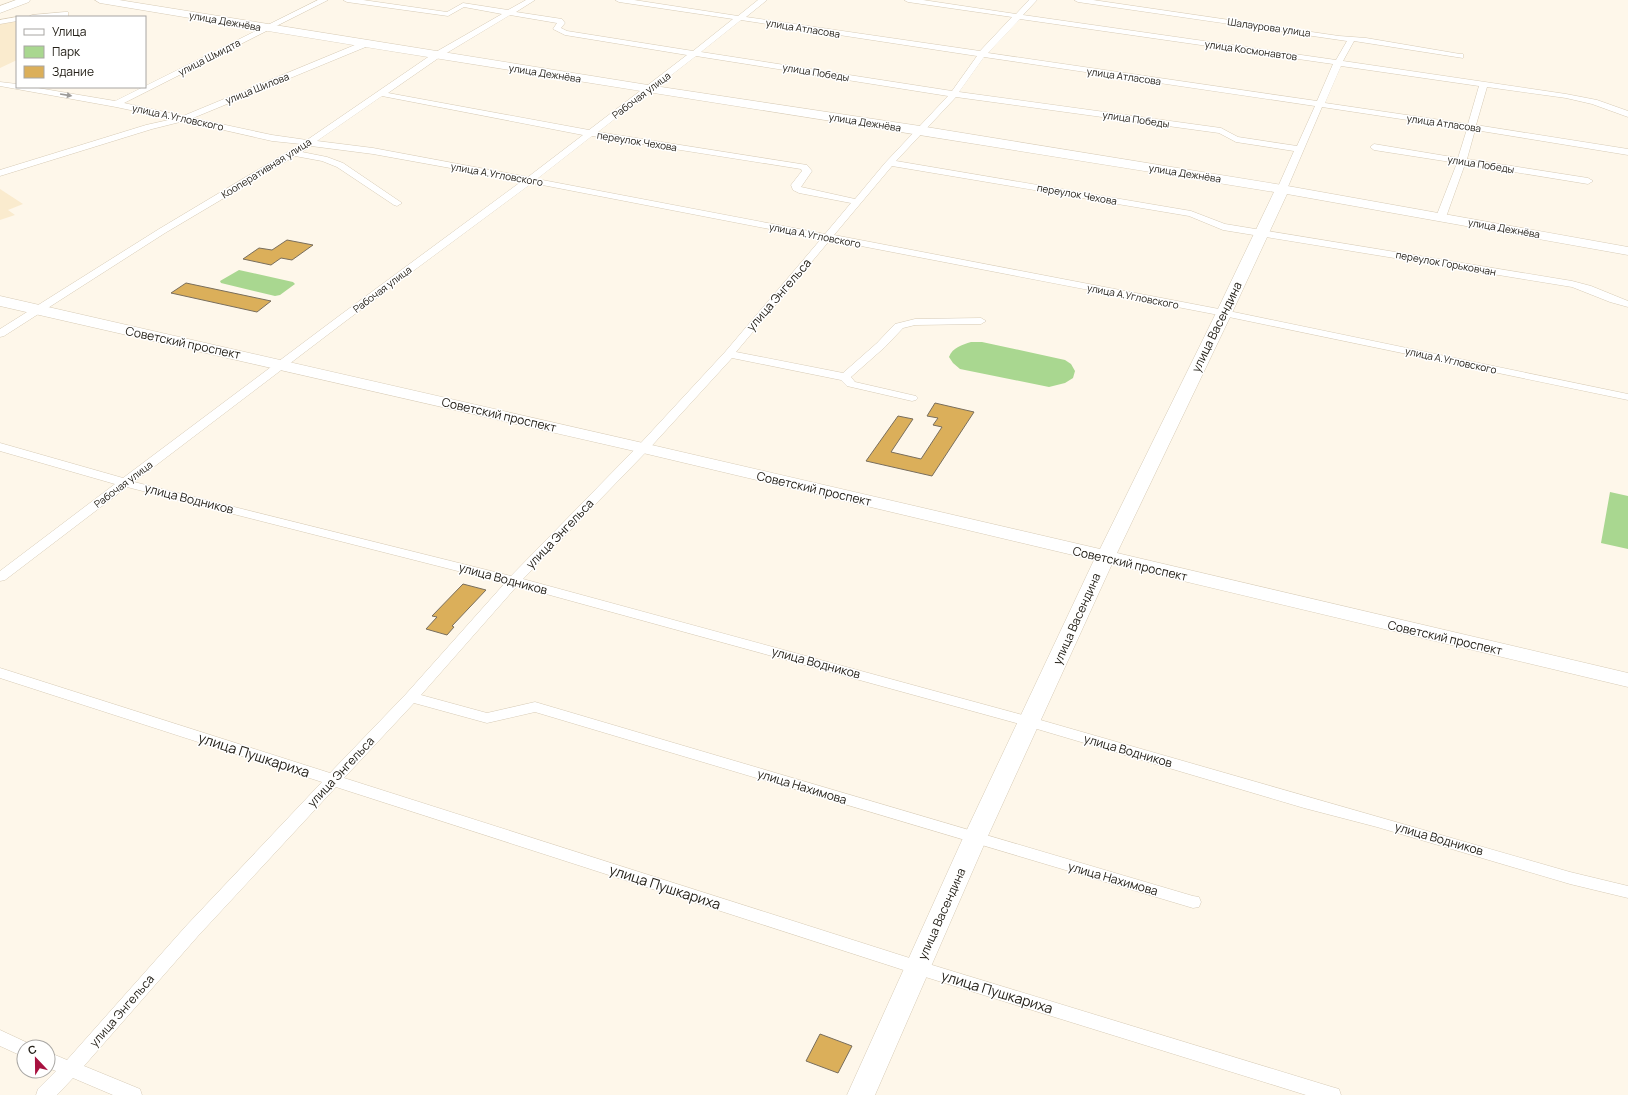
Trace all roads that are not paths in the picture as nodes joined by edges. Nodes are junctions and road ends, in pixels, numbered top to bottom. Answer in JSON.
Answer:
{"nodes":[{"id":1,"x":25,"y":0,"type":"edge"},
{"id":2,"x":100,"y":0,"type":"edge"},
{"id":3,"x":324,"y":0,"type":"edge"},
{"id":4,"x":347,"y":0,"type":"edge"},
{"id":5,"x":531,"y":0,"type":"edge"},
{"id":6,"x":619,"y":0,"type":"edge"},
{"id":7,"x":763,"y":0,"type":"edge"},
{"id":8,"x":908,"y":0,"type":"edge"},
{"id":9,"x":1033,"y":0,"type":"edge"},
{"id":10,"x":1078,"y":0,"type":"edge"},
{"id":11,"x":0,"y":10,"type":"edge"},
{"id":12,"x":510,"y":12,"type":"junction"},
{"id":13,"x":65,"y":14,"type":"dead end"},
{"id":14,"x":43,"y":16,"type":"edge"},
{"id":15,"x":1016,"y":17,"type":"junction"},
{"id":16,"x":740,"y":18,"type":"junction"},
{"id":17,"x":16,"y":19,"type":"edge"},
{"id":18,"x":0,"y":22,"type":"edge"},
{"id":19,"x":267,"y":28,"type":"junction"},
{"id":20,"x":1352,"y":39,"type":"junction"},
{"id":21,"x":365,"y":44,"type":"junction"},
{"id":22,"x":696,"y":52,"type":"junction"},
{"id":23,"x":437,"y":55,"type":"junction"},
{"id":24,"x":981,"y":55,"type":"junction"},
{"id":25,"x":1460,"y":56,"type":"dead end"},
{"id":26,"x":1338,"y":63,"type":"junction"},
{"id":27,"x":0,"y":84,"type":"edge"},
{"id":28,"x":1483,"y":85,"type":"junction"},
{"id":29,"x":16,"y":87,"type":"edge"},
{"id":30,"x":24,"y":88,"type":"edge"},
{"id":31,"x":648,"y":89,"type":"junction"},
{"id":32,"x":382,"y":94,"type":"junction"},
{"id":33,"x":954,"y":94,"type":"junction"},
{"id":34,"x":116,"y":104,"type":"junction"},
{"id":35,"x":1320,"y":105,"type":"junction"},
{"id":36,"x":154,"y":113,"type":"junction"},
{"id":37,"x":1628,"y":114,"type":"edge"},
{"id":38,"x":183,"y":119,"type":"junction"},
{"id":39,"x":149,"y":127,"type":"junction"},
{"id":40,"x":1471,"y":127,"type":"junction"},
{"id":41,"x":920,"y":130,"type":"junction"},
{"id":42,"x":590,"y":133,"type":"junction"},
{"id":43,"x":308,"y":143,"type":"junction"},
{"id":44,"x":1374,"y":147,"type":"dead end"},
{"id":45,"x":1299,"y":149,"type":"junction"},
{"id":46,"x":1628,"y":152,"type":"edge"},
{"id":47,"x":294,"y":153,"type":"junction"},
{"id":48,"x":1462,"y":161,"type":"junction"},
{"id":49,"x":890,"y":163,"type":"junction"},
{"id":50,"x":2,"y":170,"type":"edge"},
{"id":51,"x":530,"y":180,"type":"junction"},
{"id":52,"x":1588,"y":181,"type":"dead end"},
{"id":53,"x":1282,"y":189,"type":"junction"},
{"id":54,"x":858,"y":202,"type":"junction"},
{"id":55,"x":397,"y":203,"type":"dead end"},
{"id":56,"x":1441,"y":217,"type":"junction"},
{"id":57,"x":1261,"y":233,"type":"junction"},
{"id":58,"x":827,"y":237,"type":"junction"},
{"id":59,"x":1628,"y":250,"type":"edge"},
{"id":60,"x":0,"y":301,"type":"edge"},
{"id":61,"x":1628,"y":304,"type":"edge"},
{"id":62,"x":38,"y":311,"type":"junction"},
{"id":63,"x":1224,"y":313,"type":"junction"},
{"id":64,"x":981,"y":321,"type":"dead end"},
{"id":65,"x":0,"y":334,"type":"edge"},
{"id":66,"x":729,"y":354,"type":"junction"},
{"id":67,"x":281,"y":365,"type":"junction"},
{"id":68,"x":845,"y":377,"type":"junction"},
{"id":69,"x":1628,"y":397,"type":"edge"},
{"id":70,"x":912,"y":398,"type":"dead end"},
{"id":71,"x":0,"y":447,"type":"edge"},
{"id":72,"x":644,"y":448,"type":"junction"},
{"id":73,"x":124,"y":483,"type":"junction"},
{"id":74,"x":1105,"y":558,"type":"junction"},
{"id":75,"x":0,"y":577,"type":"edge"},
{"id":76,"x":514,"y":581,"type":"junction"},
{"id":77,"x":0,"y":673,"type":"edge"},
{"id":78,"x":1628,"y":680,"type":"edge"},
{"id":79,"x":411,"y":697,"type":"junction"},
{"id":80,"x":1030,"y":722,"type":"junction"},
{"id":81,"x":332,"y":780,"type":"junction"},
{"id":82,"x":975,"y":838,"type":"junction"},
{"id":83,"x":1628,"y":892,"type":"edge"},
{"id":84,"x":1193,"y":902,"type":"dead end"},
{"id":85,"x":919,"y":968,"type":"junction"},
{"id":86,"x":0,"y":1038,"type":"edge"},
{"id":87,"x":16,"y":1045,"type":"edge"},
{"id":88,"x":56,"y":1063,"type":"edge"},
{"id":89,"x":70,"y":1069,"type":"junction"},
{"id":90,"x":45,"y":1095,"type":"edge"},
{"id":91,"x":133,"y":1095,"type":"edge"},
{"id":92,"x":861,"y":1095,"type":"edge"},
{"id":93,"x":1332,"y":1095,"type":"edge"}],
"edges":[{"from":1,"to":11,"type":"main road"},
{"from":2,"to":19,"type":"main road","name":"улица Дежнёва"},
{"from":3,"to":19,"type":"street","name":"улица Шмидта"},
{"from":4,"to":12,"type":"street","name":"улица Победы"},
{"from":5,"to":12,"type":"street","name":"Кооперативная улица"},
{"from":6,"to":16,"type":"street","name":"улица Атласова"},
{"from":7,"to":16,"type":"street","name":"Рабочая улица"},
{"from":8,"to":15,"type":"street","name":"улица Космонавтов"},
{"from":9,"to":15,"type":"street","name":"улица Энгельса"},
{"from":10,"to":20,"type":"street","name":"Шалаурова улица"},
{"from":12,"to":22,"type":"street","name":"улица Победы"},
{"from":12,"to":23,"type":"street","name":"Кооперативная улица"},
{"from":13,"to":14,"type":"street"},
{"from":15,"to":24,"type":"street","name":"улица Энгельса"},
{"from":15,"to":26,"type":"street","name":"улица Космонавтов"},
{"from":16,"to":22,"type":"street","name":"Рабочая улица"},
{"from":16,"to":24,"type":"street","name":"улица Атласова"},
{"from":17,"to":18,"type":"street"},
{"from":19,"to":21,"type":"main road","name":"улица Дежнёва"},
{"from":19,"to":34,"type":"street","name":"улица Шмидта"},
{"from":20,"to":25,"type":"street","name":"Шалаурова улица"},
{"from":20,"to":26,"type":"street","name":"улица Васендина"},
{"from":21,"to":23,"type":"main road","name":"улица Дежнёва"},
{"from":21,"to":38,"type":"street","name":"улица Шилова"},
{"from":22,"to":31,"type":"street","name":"Рабочая улица"},
{"from":22,"to":33,"type":"street","name":"улица Победы"},
{"from":23,"to":31,"type":"main road","name":"улица Дежнёва"},
{"from":23,"to":32,"type":"street","name":"Кооперативная улица"},
{"from":24,"to":33,"type":"street","name":"улица Энгельса"},
{"from":24,"to":35,"type":"street","name":"улица Атласова"},
{"from":26,"to":28,"type":"street","name":"улица Космонавтов"},
{"from":26,"to":35,"type":"street","name":"улица Васендина"},
{"from":27,"to":29,"type":"street","name":"улица А.Угловского","one_way":true},
{"from":28,"to":37,"type":"street","name":"улица Космонавтов"},
{"from":28,"to":40,"type":"street"},
{"from":30,"to":34,"type":"street","name":"улица А.Угловского","one_way":true},
{"from":31,"to":41,"type":"main road","name":"улица Дежнёва"},
{"from":31,"to":42,"type":"street","name":"Рабочая улица"},
{"from":32,"to":42,"type":"street","name":"переулок Чехова"},
{"from":32,"to":43,"type":"street","name":"Кооперативная улица"},
{"from":33,"to":41,"type":"street","name":"улица Энгельса"},
{"from":33,"to":45,"type":"street","name":"улица Победы"},
{"from":34,"to":36,"type":"street","name":"улица А.Угловского"},
{"from":35,"to":40,"type":"street","name":"улица Атласова"},
{"from":35,"to":45,"type":"street","name":"улица Васендина"},
{"from":36,"to":38,"type":"street","name":"улица А.Угловского"},
{"from":36,"to":39,"type":"street"},
{"from":38,"to":39,"type":"street","name":"улица Шилова"},
{"from":38,"to":43,"type":"street","name":"улица А.Угловского"},
{"from":39,"to":50,"type":"street","name":"улица Шилова"},
{"from":40,"to":46,"type":"street","name":"улица Атласова"},
{"from":40,"to":48,"type":"street"},
{"from":41,"to":49,"type":"street","name":"улица Энгельса"},
{"from":41,"to":53,"type":"main road","name":"улица Дежнёва"},
{"from":42,"to":51,"type":"street","name":"Рабочая улица"},
{"from":42,"to":54,"type":"street","name":"переулок Чехова"},
{"from":43,"to":47,"type":"street","name":"Кооперативная улица"},
{"from":43,"to":51,"type":"street","name":"улица А.Угловского"},
{"from":44,"to":48,"type":"street","name":"улица Победы"},
{"from":45,"to":53,"type":"street","name":"улица Васендина"},
{"from":47,"to":55,"type":"street"},
{"from":47,"to":62,"type":"street","name":"Кооперативная улица"},
{"from":48,"to":52,"type":"street","name":"улица Победы"},
{"from":48,"to":56,"type":"street"},
{"from":49,"to":54,"type":"street","name":"улица Энгельса"},
{"from":49,"to":57,"type":"street","name":"переулок Чехова"},
{"from":51,"to":58,"type":"street","name":"улица А.Угловского"},
{"from":51,"to":67,"type":"street","name":"Рабочая улица"},
{"from":53,"to":56,"type":"main road","name":"улица Дежнёва"},
{"from":53,"to":57,"type":"main road","name":"улица Васендина"},
{"from":54,"to":58,"type":"street","name":"улица Энгельса"},
{"from":56,"to":59,"type":"main road","name":"улица Дежнёва"},
{"from":57,"to":61,"type":"street","name":"переулок Горьковчан"},
{"from":57,"to":63,"type":"main road","name":"улица Васендина"},
{"from":58,"to":63,"type":"street","name":"улица А.Угловского"},
{"from":58,"to":66,"type":"street","name":"улица Энгельса"},
{"from":60,"to":62,"type":"main road","name":"Советский проспект"},
{"from":62,"to":65,"type":"street","name":"Кооперативная улица"},
{"from":62,"to":67,"type":"main road","name":"Советский проспект"},
{"from":63,"to":69,"type":"street","name":"улица А.Угловского"},
{"from":63,"to":74,"type":"main road","name":"улица Васендина"},
{"from":64,"to":68,"type":"street"},
{"from":66,"to":68,"type":"street"},
{"from":66,"to":72,"type":"street","name":"улица Энгельса"},
{"from":67,"to":72,"type":"main road","name":"Советский проспект"},
{"from":67,"to":73,"type":"street","name":"Рабочая улица"},
{"from":68,"to":70,"type":"street"},
{"from":71,"to":73,"type":"street","name":"улица Водников"},
{"from":72,"to":74,"type":"main road","name":"Советский проспект"},
{"from":72,"to":76,"type":"street","name":"улица Энгельса"},
{"from":73,"to":75,"type":"street","name":"Рабочая улица"},
{"from":73,"to":76,"type":"street","name":"улица Водников"},
{"from":74,"to":78,"type":"main road","name":"Советский проспект"},
{"from":74,"to":80,"type":"main road","name":"улица Васендина"},
{"from":76,"to":79,"type":"street","name":"улица Энгельса"},
{"from":76,"to":80,"type":"street","name":"улица Водников"},
{"from":77,"to":81,"type":"street","name":"улица Пушкариха"},
{"from":79,"to":81,"type":"street","name":"улица Энгельса"},
{"from":79,"to":82,"type":"street","name":"улица Нахимова"},
{"from":80,"to":82,"type":"main road","name":"улица Васендина"},
{"from":80,"to":83,"type":"street","name":"улица Водников"},
{"from":81,"to":85,"type":"street","name":"улица Пушкариха"},
{"from":81,"to":89,"type":"street","name":"улица Энгельса"},
{"from":82,"to":84,"type":"street","name":"улица Нахимова"},
{"from":82,"to":85,"type":"main road","name":"улица Васендина"},
{"from":85,"to":92,"type":"main road","name":"улица Васендина"},
{"from":85,"to":93,"type":"street","name":"улица Пушкариха"},
{"from":86,"to":87,"type":"street"},
{"from":88,"to":89,"type":"street"},
{"from":89,"to":90,"type":"street","name":"улица Энгельса"},
{"from":89,"to":91,"type":"street"}]}
